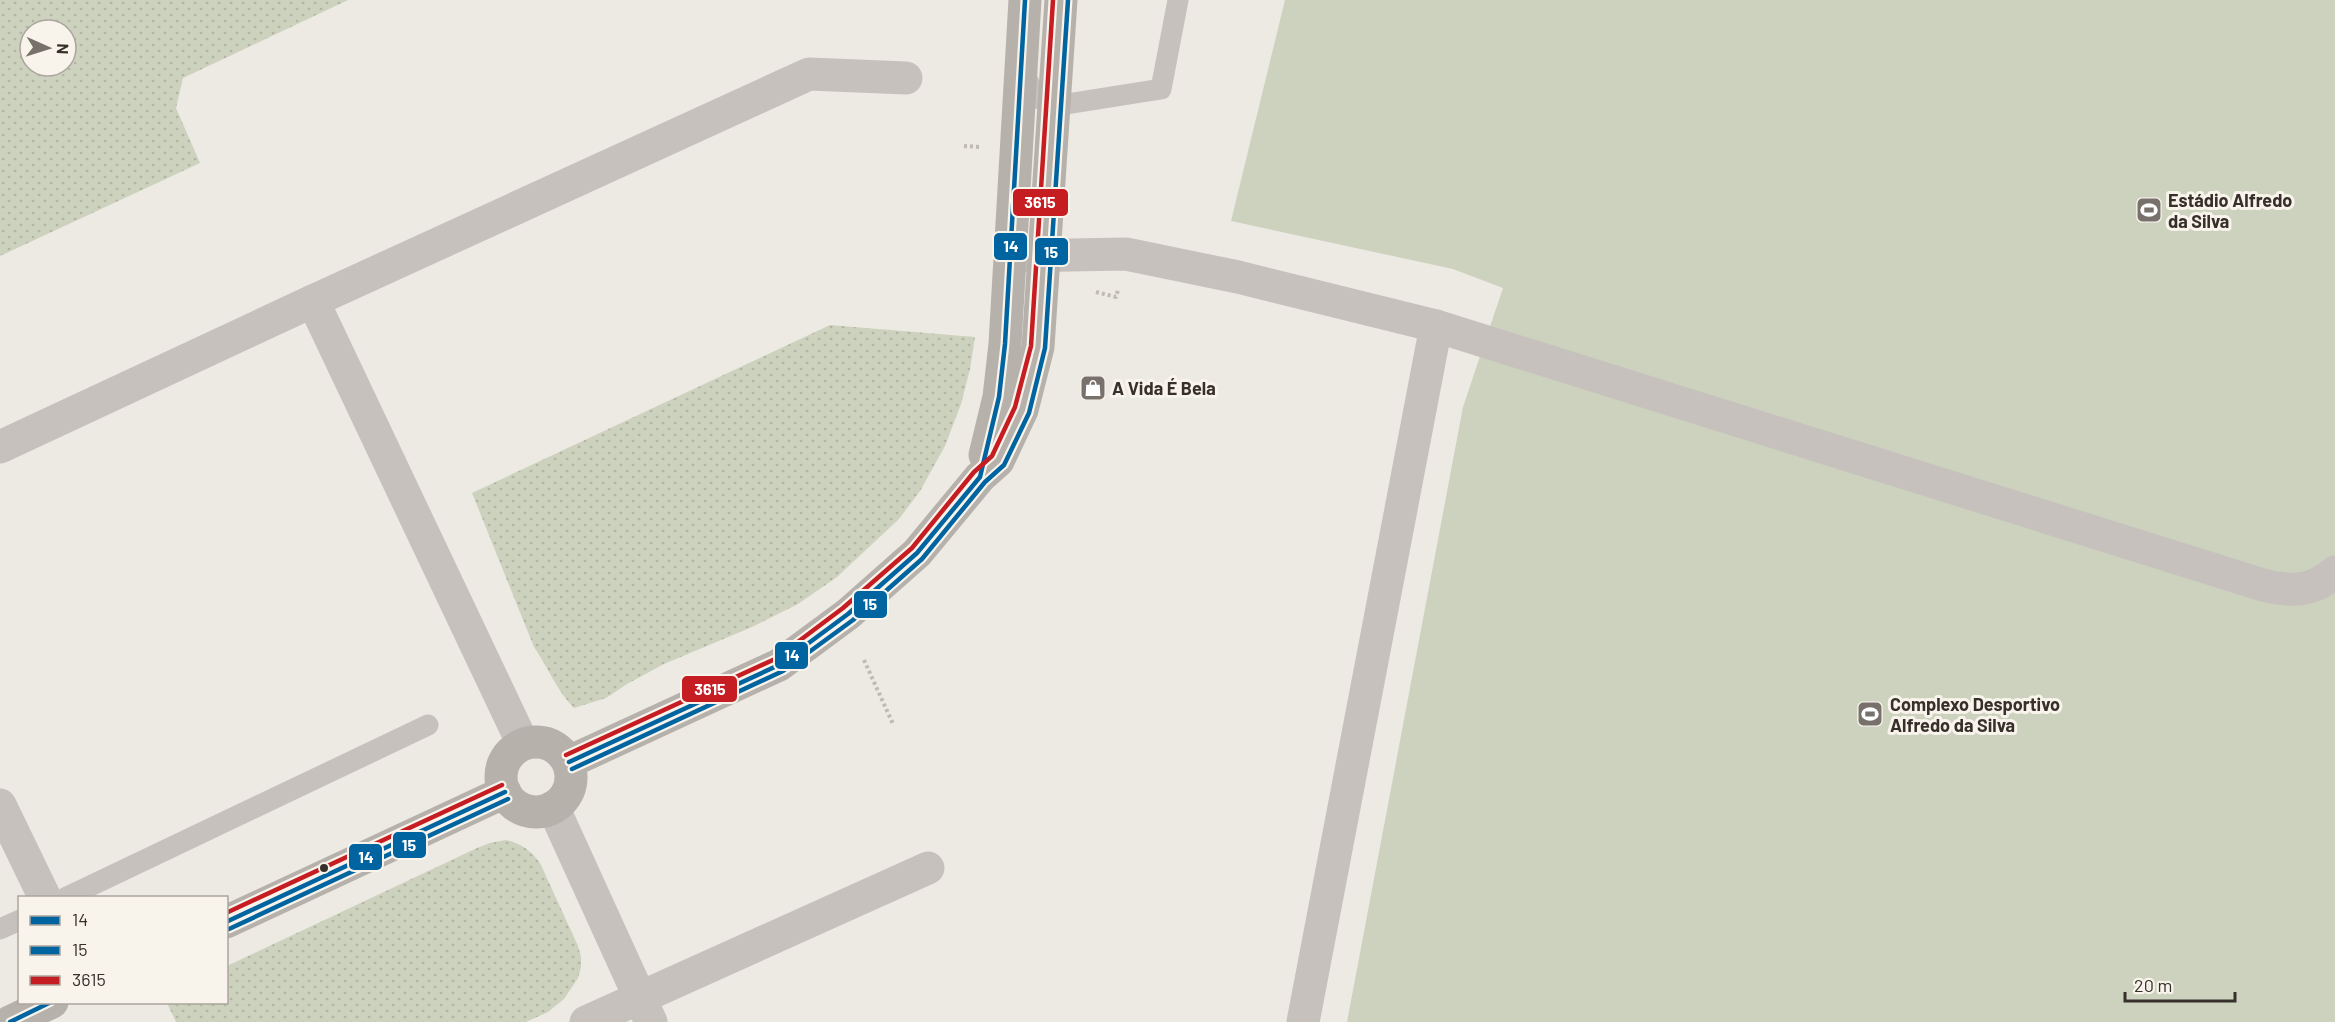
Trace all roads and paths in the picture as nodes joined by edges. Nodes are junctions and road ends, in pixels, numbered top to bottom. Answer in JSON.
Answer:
{"nodes":[{"id":1,"x":1025,"y":0,"type":"edge"},
{"id":2,"x":1061,"y":0,"type":"edge"},
{"id":3,"x":1179,"y":0,"type":"edge"},
{"id":4,"x":1022,"y":64,"type":"junction"},
{"id":5,"x":906,"y":78,"type":"dead end"},
{"id":6,"x":1054,"y":106,"type":"junction"},
{"id":7,"x":964,"y":146,"type":"dead end"},
{"id":8,"x":985,"y":148,"type":"dead end"},
{"id":9,"x":1044,"y":255,"type":"junction"},
{"id":10,"x":1010,"y":256,"type":"junction"},
{"id":11,"x":313,"y":301,"type":"junction"},
{"id":12,"x":1436,"y":326,"type":"junction"},
{"id":13,"x":0,"y":447,"type":"edge"},
{"id":14,"x":980,"y":477,"type":"junction"},
{"id":15,"x":2331,"y":579,"type":"edge"},
{"id":16,"x":864,"y":660,"type":"dead end"},
{"id":17,"x":893,"y":724,"type":"dead end"},
{"id":18,"x":428,"y":725,"type":"dead end"},
{"id":19,"x":523,"y":744,"type":"junction"},
{"id":20,"x":568,"y":762,"type":"junction"},
{"id":21,"x":505,"y":792,"type":"junction"},
{"id":22,"x":0,"y":805,"type":"edge"},
{"id":23,"x":553,"y":807,"type":"junction"},
{"id":24,"x":928,"y":868,"type":"dead end"},
{"id":25,"x":45,"y":896,"type":"edge"},
{"id":26,"x":67,"y":896,"type":"edge"},
{"id":27,"x":18,"y":921,"type":"edge"},
{"id":28,"x":228,"y":921,"type":"edge"},
{"id":29,"x":0,"y":929,"type":"edge"},
{"id":30,"x":48,"y":1004,"type":"edge"},
{"id":31,"x":645,"y":1009,"type":"edge"},
{"id":32,"x":10,"y":1022,"type":"edge"},
{"id":33,"x":586,"y":1022,"type":"edge"},
{"id":34,"x":1303,"y":1022,"type":"edge"}],
"edges":[{"from":1,"to":4,"type":"main road"},
{"from":2,"to":6,"type":"main road"},
{"from":3,"to":6,"type":"lane"},
{"from":4,"to":6,"type":"lane"},
{"from":4,"to":10,"type":"main road"},
{"from":5,"to":11,"type":"street"},
{"from":6,"to":9,"type":"main road"},
{"from":7,"to":8,"type":"path"},
{"from":9,"to":10,"type":"street"},
{"from":9,"to":12,"type":"street"},
{"from":9,"to":14,"type":"main road"},
{"from":10,"to":14,"type":"main road"},
{"from":11,"to":13,"type":"street"},
{"from":11,"to":19,"type":"street"},
{"from":12,"to":15,"type":"street"},
{"from":12,"to":34,"type":"street"},
{"from":14,"to":20,"type":"main road"},
{"from":16,"to":17,"type":"path"},
{"from":18,"to":26,"type":"lane"},
{"from":19,"to":20,"type":"main road"},
{"from":19,"to":21,"type":"main road"},
{"from":20,"to":23,"type":"main road"},
{"from":21,"to":23,"type":"main road"},
{"from":21,"to":28,"type":"main road"},
{"from":22,"to":25,"type":"street"},
{"from":23,"to":31,"type":"street"},
{"from":24,"to":31,"type":"street"},
{"from":27,"to":29,"type":"lane"},
{"from":30,"to":32,"type":"main road"},
{"from":31,"to":33,"type":"street"}]}
